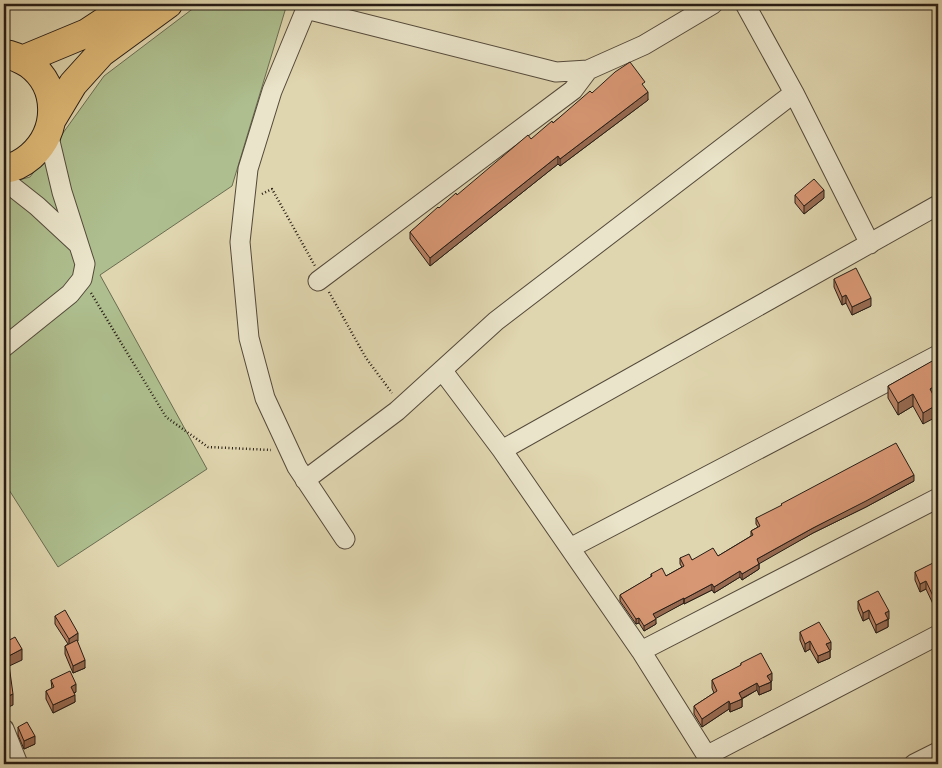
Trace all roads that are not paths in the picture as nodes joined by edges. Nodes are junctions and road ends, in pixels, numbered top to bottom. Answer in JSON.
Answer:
{"nodes":[{"id":1,"x":131,"y":4,"type":"edge"},
{"id":2,"x":168,"y":4,"type":"edge"},
{"id":3,"x":714,"y":4,"type":"edge"},
{"id":4,"x":745,"y":4,"type":"edge"},
{"id":5,"x":9,"y":55,"type":"edge"},
{"id":6,"x":588,"y":70,"type":"junction"},
{"id":7,"x":794,"y":93,"type":"junction"},
{"id":8,"x":50,"y":126,"type":"junction"},
{"id":9,"x":4,"y":169,"type":"edge"},
{"id":10,"x":4,"y":180,"type":"edge"},
{"id":11,"x":938,"y":206,"type":"edge"},
{"id":12,"x":870,"y":244,"type":"junction"},
{"id":13,"x":79,"y":245,"type":"junction"},
{"id":14,"x":321,"y":279,"type":"road end"},
{"id":15,"x":4,"y":347,"type":"edge"},
{"id":16,"x":938,"y":355,"type":"edge"},
{"id":17,"x":442,"y":370,"type":"junction"},
{"id":18,"x":502,"y":450,"type":"junction"},
{"id":19,"x":305,"y":480,"type":"junction"},
{"id":20,"x":938,"y":498,"type":"edge"},
{"id":21,"x":345,"y":540,"type":"dead end"},
{"id":22,"x":570,"y":548,"type":"junction"},
{"id":23,"x":938,"y":635,"type":"edge"},
{"id":24,"x":641,"y":651,"type":"junction"},
{"id":25,"x":4,"y":730,"type":"edge"},
{"id":26,"x":938,"y":752,"type":"edge"},
{"id":27,"x":709,"y":760,"type":"edge"},
{"id":28,"x":18,"y":764,"type":"edge"},
{"id":29,"x":914,"y":764,"type":"edge"}],
"edges":[{"from":1,"to":5,"type":"highway"},
{"from":2,"to":8,"type":"highway"},
{"from":3,"to":6,"type":"street"},
{"from":4,"to":7,"type":"street"},
{"from":5,"to":8,"type":"highway"},
{"from":6,"to":14,"type":"street"},
{"from":6,"to":19,"type":"street"},
{"from":7,"to":12,"type":"street"},
{"from":7,"to":17,"type":"street"},
{"from":8,"to":9,"type":"highway"},
{"from":8,"to":13,"type":"street"},
{"from":10,"to":13,"type":"street"},
{"from":11,"to":12,"type":"street"},
{"from":12,"to":18,"type":"street"},
{"from":13,"to":15,"type":"street"},
{"from":16,"to":22,"type":"street"},
{"from":17,"to":18,"type":"street"},
{"from":17,"to":19,"type":"street"},
{"from":18,"to":22,"type":"street"},
{"from":19,"to":21,"type":"street"},
{"from":20,"to":24,"type":"street"},
{"from":22,"to":24,"type":"street"},
{"from":23,"to":27,"type":"street"},
{"from":24,"to":27,"type":"street"},
{"from":25,"to":28,"type":"street"},
{"from":26,"to":29,"type":"street"}]}
